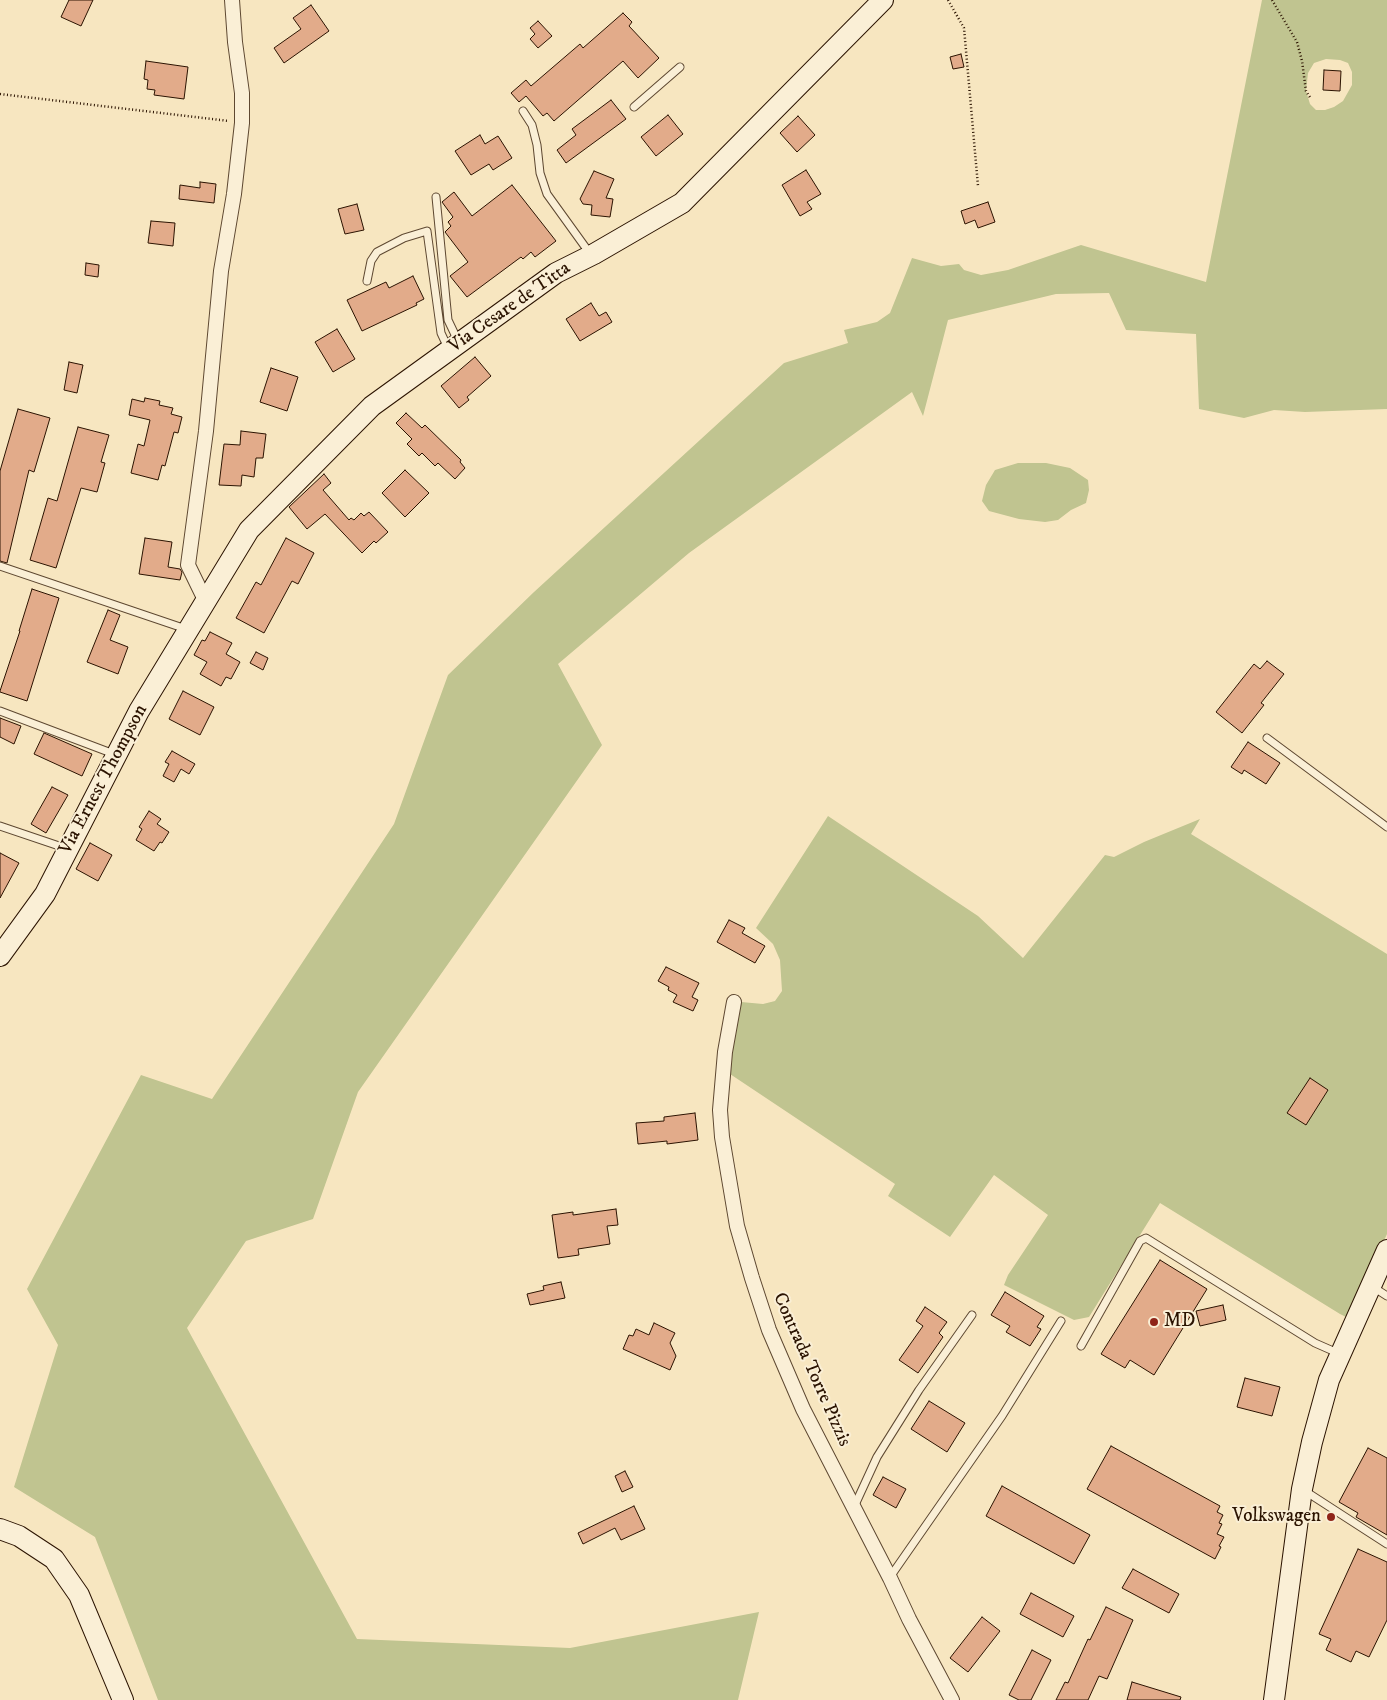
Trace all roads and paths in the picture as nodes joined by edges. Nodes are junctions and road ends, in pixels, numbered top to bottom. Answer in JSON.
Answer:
{"nodes":[{"id":1,"x":232,"y":0,"type":"edge"},
{"id":2,"x":883,"y":0,"type":"edge"},
{"id":3,"x":948,"y":0,"type":"edge"},
{"id":4,"x":1272,"y":0,"type":"edge"},
{"id":5,"x":680,"y":66,"type":"dead end"},
{"id":6,"x":0,"y":94,"type":"edge"},
{"id":7,"x":1311,"y":99,"type":"dead end"},
{"id":8,"x":634,"y":106,"type":"dead end"},
{"id":9,"x":523,"y":111,"type":"dead end"},
{"id":10,"x":242,"y":123,"type":"junction"},
{"id":11,"x":978,"y":186,"type":"dead end"},
{"id":12,"x":436,"y":197,"type":"dead end"},
{"id":13,"x":591,"y":255,"type":"junction"},
{"id":14,"x":367,"y":281,"type":"dead end"},
{"id":15,"x":454,"y":347,"type":"junction"},
{"id":16,"x":0,"y":566,"type":"edge"},
{"id":17,"x":206,"y":602,"type":"junction"},
{"id":18,"x":188,"y":630,"type":"junction"},
{"id":19,"x":0,"y":712,"type":"edge"},
{"id":20,"x":1267,"y":738,"type":"dead end"},
{"id":21,"x":117,"y":755,"type":"junction"},
{"id":22,"x":0,"y":826,"type":"edge"},
{"id":23,"x":1387,"y":827,"type":"edge"},
{"id":24,"x":68,"y":849,"type":"junction"},
{"id":25,"x":0,"y":956,"type":"edge"},
{"id":26,"x":734,"y":1002,"type":"dead end"},
{"id":27,"x":1387,"y":1250,"type":"edge"},
{"id":28,"x":1379,"y":1291,"type":"edge"},
{"id":29,"x":972,"y":1315,"type":"dead end"},
{"id":30,"x":1061,"y":1321,"type":"dead end"},
{"id":31,"x":1081,"y":1346,"type":"dead end"},
{"id":32,"x":1340,"y":1355,"type":"junction"},
{"id":33,"x":1302,"y":1489,"type":"junction"},
{"id":34,"x":854,"y":1507,"type":"junction"},
{"id":35,"x":0,"y":1529,"type":"edge"},
{"id":36,"x":1387,"y":1544,"type":"edge"},
{"id":37,"x":890,"y":1578,"type":"junction"},
{"id":38,"x":123,"y":1700,"type":"edge"},
{"id":39,"x":952,"y":1700,"type":"edge"},
{"id":40,"x":1274,"y":1700,"type":"edge"}],
"edges":[{"from":1,"to":10,"type":"street"},
{"from":2,"to":13,"type":"street","name":"Via Cesare de Titta"},
{"from":3,"to":11,"type":"path"},
{"from":4,"to":7,"type":"path"},
{"from":5,"to":8,"type":"lane"},
{"from":6,"to":10,"type":"path"},
{"from":9,"to":13,"type":"lane"},
{"from":10,"to":17,"type":"street"},
{"from":12,"to":15,"type":"lane"},
{"from":13,"to":15,"type":"street","name":"Via Cesare de Titta"},
{"from":14,"to":15,"type":"lane"},
{"from":15,"to":17,"type":"street","name":"Via Cesare de Titta"},
{"from":16,"to":18,"type":"lane"},
{"from":17,"to":18,"type":"street","name":"Via Ernest Thompson"},
{"from":18,"to":21,"type":"street","name":"Via Ernest Thompson"},
{"from":19,"to":21,"type":"lane"},
{"from":20,"to":23,"type":"lane"},
{"from":21,"to":24,"type":"street","name":"Via Ernest Thompson"},
{"from":22,"to":24,"type":"lane"},
{"from":24,"to":25,"type":"street","name":"Via Ernest Thompson"},
{"from":26,"to":34,"type":"street","name":"Contrada Torre Pizzis"},
{"from":27,"to":28,"type":"street"},
{"from":28,"to":32,"type":"street"},
{"from":29,"to":34,"type":"lane"},
{"from":30,"to":37,"type":"lane"},
{"from":31,"to":32,"type":"lane"},
{"from":32,"to":33,"type":"street"},
{"from":33,"to":36,"type":"lane"},
{"from":33,"to":40,"type":"street"},
{"from":34,"to":37,"type":"street","name":"Contrada Torre Pizzis"},
{"from":35,"to":38,"type":"street"},
{"from":37,"to":39,"type":"street","name":"Contrada Torre Pizzis"}]}
